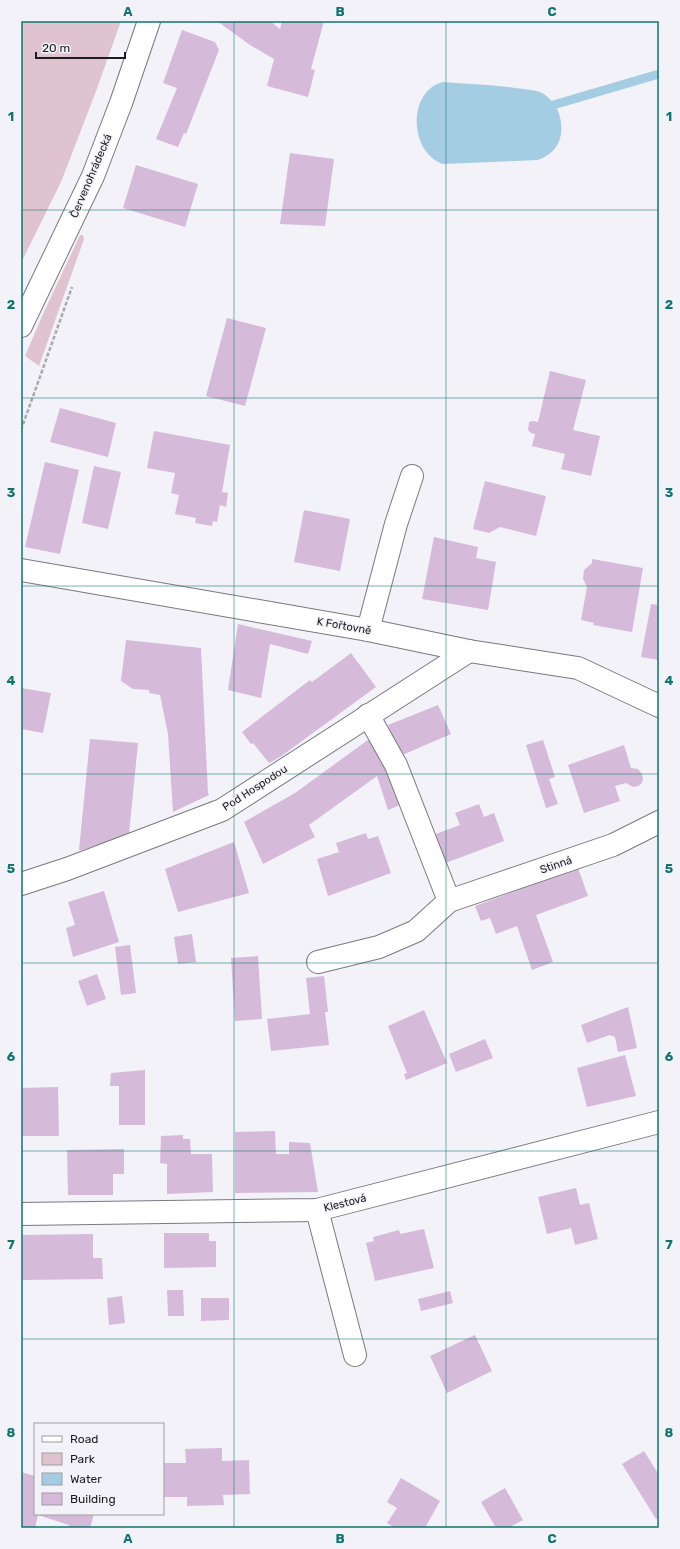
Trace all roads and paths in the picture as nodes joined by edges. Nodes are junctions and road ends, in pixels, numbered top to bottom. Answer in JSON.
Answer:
{"nodes":[{"id":1,"x":149,"y":21,"type":"edge"},
{"id":2,"x":21,"y":326,"type":"edge"},
{"id":3,"x":412,"y":476,"type":"dead end"},
{"id":4,"x":21,"y":570,"type":"edge"},
{"id":5,"x":368,"y":630,"type":"junction"},
{"id":6,"x":469,"y":651,"type":"junction"},
{"id":7,"x":658,"y":705,"type":"edge"},
{"id":8,"x":368,"y":715,"type":"junction"},
{"id":9,"x":659,"y":822,"type":"edge"},
{"id":10,"x":21,"y":884,"type":"edge"},
{"id":11,"x":449,"y":901,"type":"junction"},
{"id":12,"x":318,"y":962,"type":"dead end"},
{"id":13,"x":659,"y":1122,"type":"edge"},
{"id":14,"x":317,"y":1210,"type":"junction"},
{"id":15,"x":21,"y":1214,"type":"edge"},
{"id":16,"x":355,"y":1355,"type":"dead end"}],
"edges":[{"from":1,"to":2,"type":"street","name":"Červenohrádecká"},
{"from":3,"to":5,"type":"street"},
{"from":4,"to":5,"type":"street","name":"K Fořtovně"},
{"from":5,"to":6,"type":"street","name":"K Fořtovně"},
{"from":6,"to":7,"type":"street","name":"K Fořtovně"},
{"from":6,"to":8,"type":"street","name":"Pod Hospodou"},
{"from":8,"to":10,"type":"street","name":"Pod Hospodou"},
{"from":8,"to":11,"type":"street"},
{"from":9,"to":11,"type":"street","name":"Stinná"},
{"from":11,"to":12,"type":"street","name":"Stinná"},
{"from":13,"to":14,"type":"street","name":"Klestová"},
{"from":14,"to":15,"type":"street","name":"Klestová"},
{"from":14,"to":16,"type":"street"}]}
